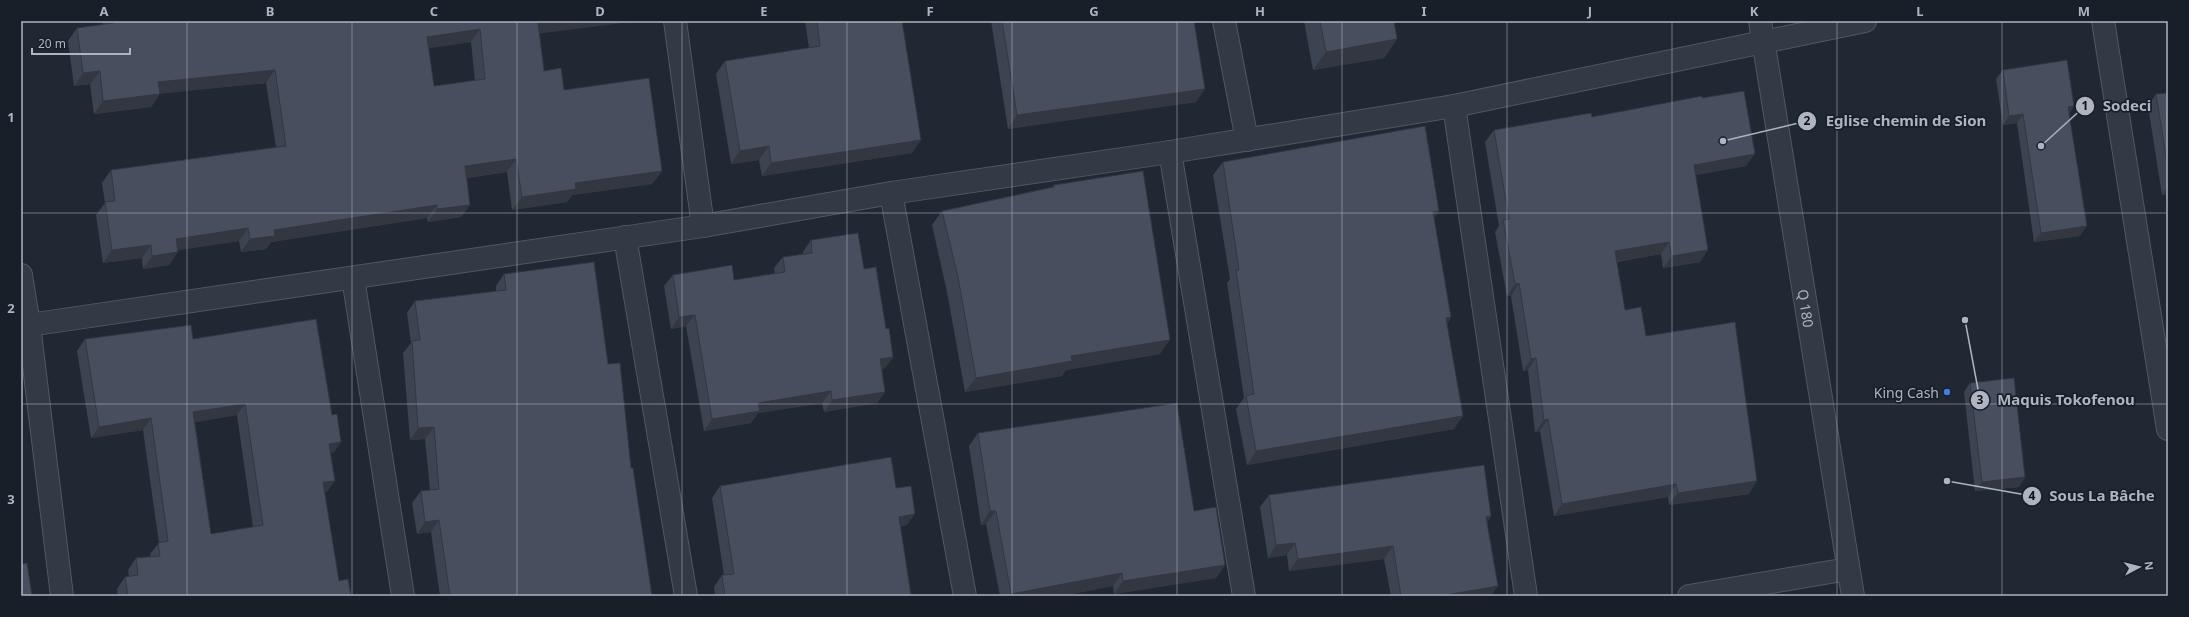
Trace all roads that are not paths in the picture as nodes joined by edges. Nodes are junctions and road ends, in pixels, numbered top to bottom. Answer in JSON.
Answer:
{"nodes":[{"id":1,"x":675,"y":21,"type":"edge"},
{"id":2,"x":1224,"y":21,"type":"edge"},
{"id":3,"x":1865,"y":21,"type":"edge"},
{"id":4,"x":2103,"y":21,"type":"edge"},
{"id":5,"x":1762,"y":31,"type":"edge"},
{"id":6,"x":1454,"y":106,"type":"junction"},
{"id":7,"x":1247,"y":140,"type":"junction"},
{"id":8,"x":1170,"y":152,"type":"junction"},
{"id":9,"x":891,"y":193,"type":"junction"},
{"id":10,"x":703,"y":226,"type":"junction"},
{"id":11,"x":625,"y":237,"type":"junction"},
{"id":12,"x":21,"y":275,"type":"edge"},
{"id":13,"x":353,"y":278,"type":"junction"},
{"id":14,"x":29,"y":324,"type":"junction"},
{"id":15,"x":2168,"y":429,"type":"edge"},
{"id":16,"x":1848,"y":569,"type":"junction"},
{"id":17,"x":62,"y":596,"type":"edge"},
{"id":18,"x":404,"y":596,"type":"edge"},
{"id":19,"x":686,"y":596,"type":"edge"},
{"id":20,"x":965,"y":596,"type":"edge"},
{"id":21,"x":1244,"y":596,"type":"edge"},
{"id":22,"x":1526,"y":596,"type":"edge"},
{"id":23,"x":1689,"y":596,"type":"edge"},
{"id":24,"x":1853,"y":596,"type":"edge"}],
"edges":[{"from":1,"to":10,"type":"street"},
{"from":2,"to":7,"type":"street"},
{"from":3,"to":5,"type":"street"},
{"from":4,"to":15,"type":"street"},
{"from":5,"to":6,"type":"street"},
{"from":5,"to":16,"type":"street","name":"Q 180"},
{"from":6,"to":7,"type":"street"},
{"from":6,"to":22,"type":"street"},
{"from":7,"to":8,"type":"street"},
{"from":8,"to":9,"type":"street"},
{"from":8,"to":21,"type":"street"},
{"from":9,"to":10,"type":"street"},
{"from":9,"to":20,"type":"street"},
{"from":10,"to":11,"type":"street"},
{"from":11,"to":13,"type":"street"},
{"from":11,"to":19,"type":"street"},
{"from":12,"to":14,"type":"street"},
{"from":13,"to":14,"type":"street"},
{"from":13,"to":18,"type":"street"},
{"from":14,"to":17,"type":"street"},
{"from":16,"to":23,"type":"street"},
{"from":16,"to":24,"type":"street","name":"Q 180"}]}
